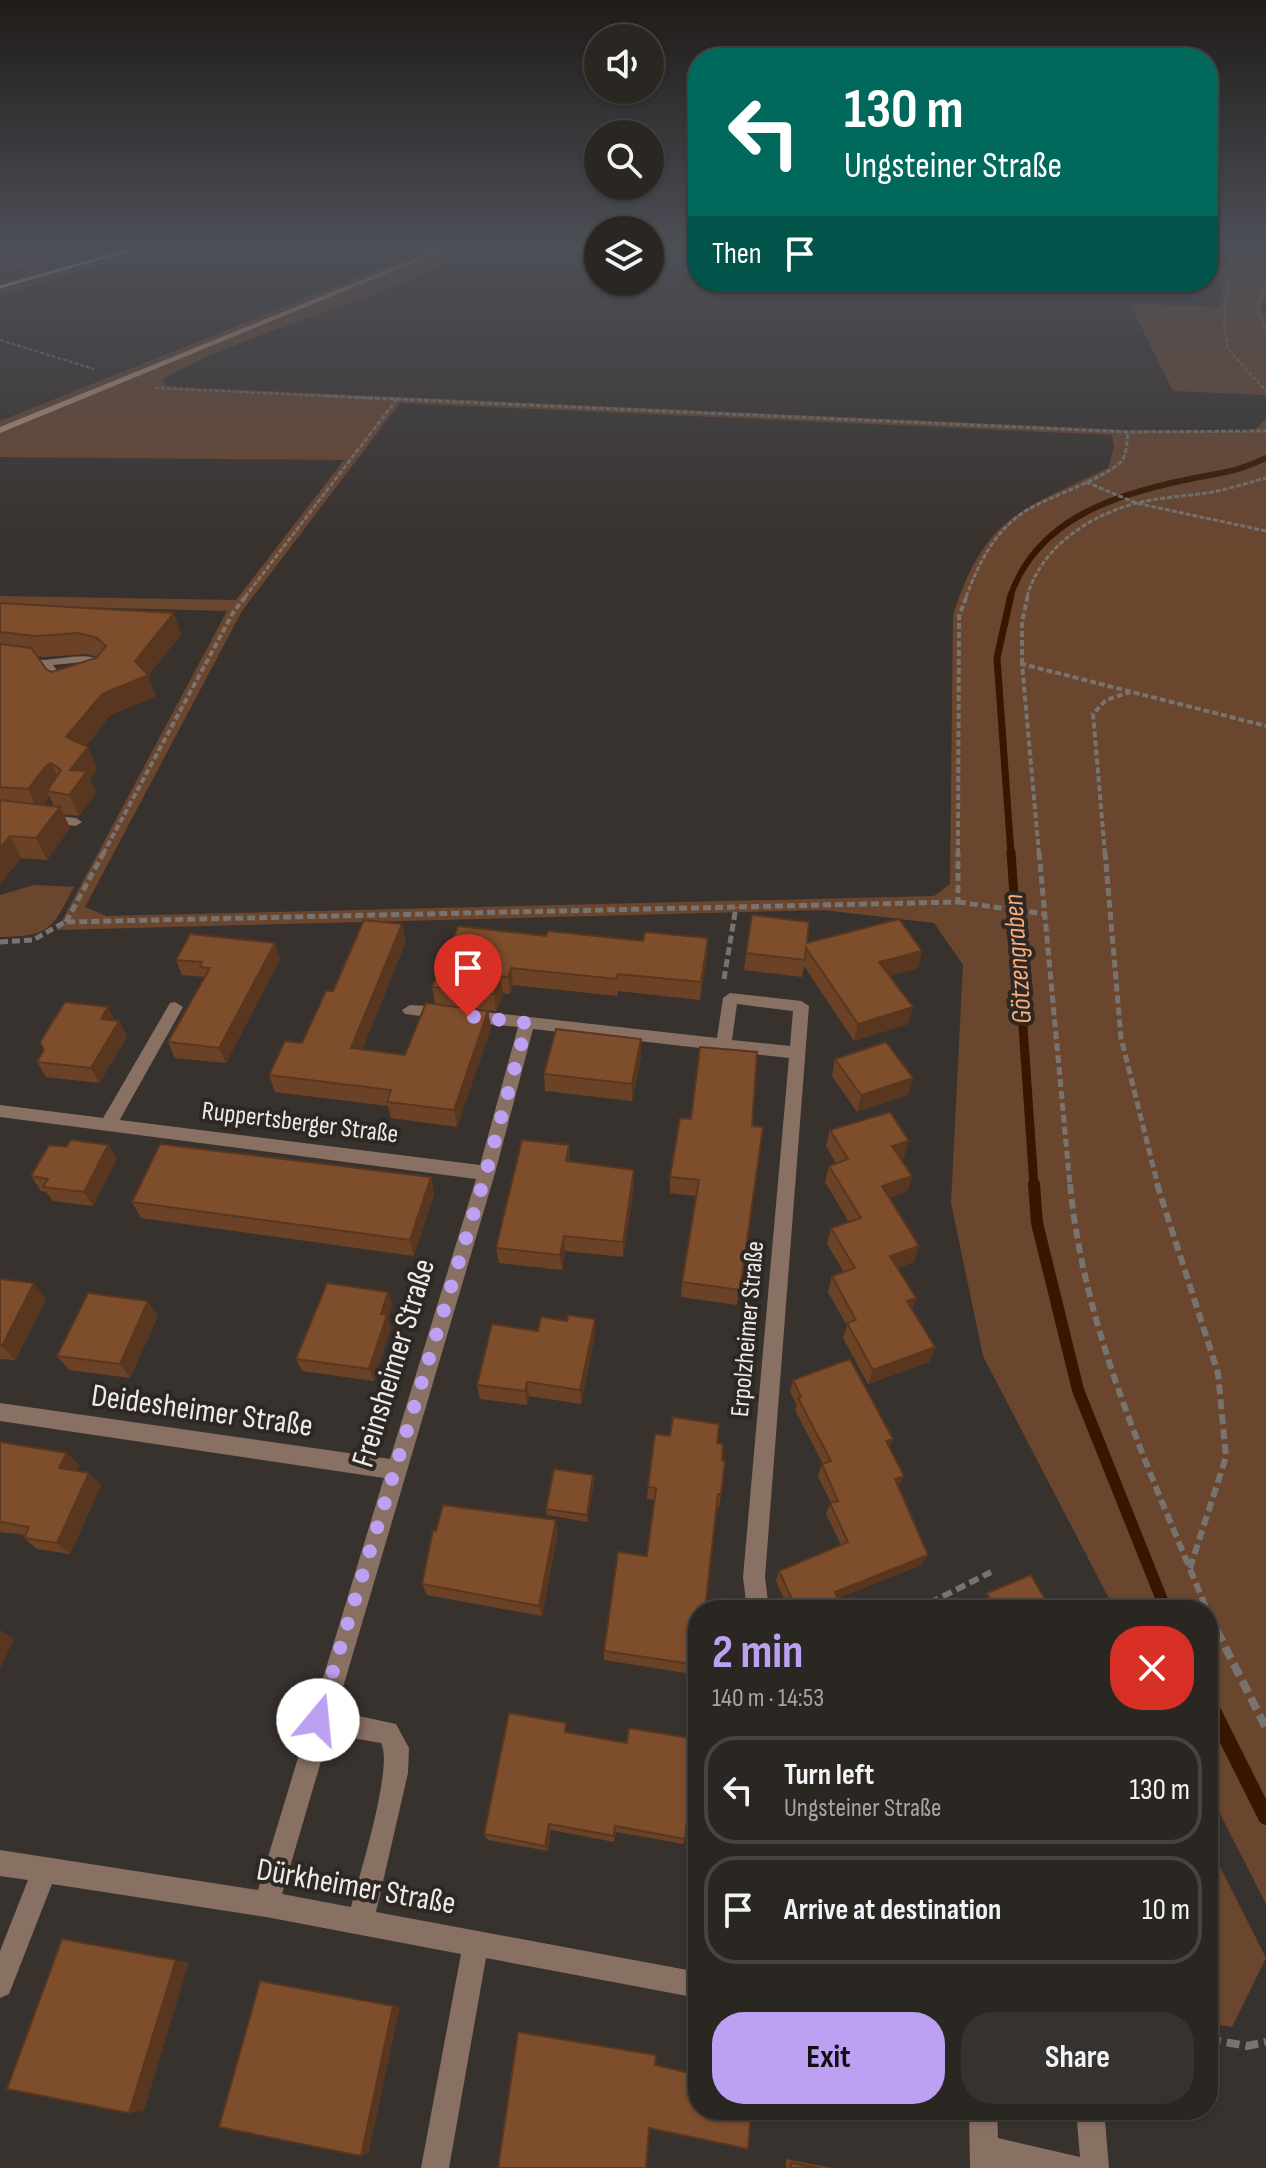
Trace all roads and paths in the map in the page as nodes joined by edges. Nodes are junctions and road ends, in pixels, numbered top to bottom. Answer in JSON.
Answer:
{"nodes":[{"id":1,"x":13,"y":344,"type":"edge"},
{"id":2,"x":211,"y":344,"type":"edge"},
{"id":3,"x":1227,"y":344,"type":"edge"},
{"id":4,"x":126,"y":379,"type":"junction"},
{"id":5,"x":154,"y":388,"type":"dead end"},
{"id":6,"x":1266,"y":391,"type":"edge"},
{"id":7,"x":397,"y":399,"type":"junction"},
{"id":8,"x":1266,"y":425,"type":"edge"},
{"id":9,"x":0,"y":430,"type":"edge"},
{"id":10,"x":1266,"y":431,"type":"edge"},
{"id":11,"x":1128,"y":432,"type":"junction"},
{"id":12,"x":1258,"y":432,"type":"junction"},
{"id":13,"x":1266,"y":478,"type":"edge"},
{"id":14,"x":1086,"y":482,"type":"junction"},
{"id":15,"x":1136,"y":503,"type":"junction"},
{"id":16,"x":1266,"y":531,"type":"edge"},
{"id":17,"x":0,"y":658,"type":"edge"},
{"id":18,"x":45,"y":663,"type":"junction"},
{"id":19,"x":1022,"y":664,"type":"junction"},
{"id":20,"x":1131,"y":691,"type":"junction"},
{"id":21,"x":1266,"y":726,"type":"edge"},
{"id":22,"x":56,"y":801,"type":"edge"},
{"id":23,"x":76,"y":822,"type":"dead end"},
{"id":24,"x":958,"y":902,"type":"junction"},
{"id":25,"x":736,"y":907,"type":"junction"},
{"id":26,"x":1045,"y":914,"type":"junction"},
{"id":27,"x":65,"y":922,"type":"junction"},
{"id":28,"x":0,"y":942,"type":"edge"},
{"id":29,"x":730,"y":998,"type":"junction"},
{"id":30,"x":175,"y":1007,"type":"dead end"},
{"id":31,"x":410,"y":1010,"type":"dead end"},
{"id":32,"x":527,"y":1023,"type":"junction"},
{"id":33,"x":724,"y":1044,"type":"junction"},
{"id":34,"x":797,"y":1053,"type":"junction"},
{"id":35,"x":0,"y":1111,"type":"edge"},
{"id":36,"x":108,"y":1125,"type":"junction"},
{"id":37,"x":486,"y":1173,"type":"junction"},
{"id":38,"x":0,"y":1412,"type":"edge"},
{"id":39,"x":395,"y":1470,"type":"junction"},
{"id":40,"x":1190,"y":1568,"type":"junction"},
{"id":41,"x":991,"y":1572,"type":"dead end"},
{"id":42,"x":757,"y":1600,"type":"edge"},
{"id":43,"x":936,"y":1600,"type":"edge"},
{"id":44,"x":1202,"y":1600,"type":"edge"},
{"id":45,"x":1218,"y":1637,"type":"edge"},
{"id":46,"x":318,"y":1720,"type":"junction"},
{"id":47,"x":1266,"y":1728,"type":"edge"},
{"id":48,"x":0,"y":1863,"type":"edge"},
{"id":49,"x":44,"y":1871,"type":"junction"},
{"id":50,"x":266,"y":1904,"type":"junction"},
{"id":51,"x":360,"y":1923,"type":"junction"},
{"id":52,"x":476,"y":1944,"type":"junction"},
{"id":53,"x":688,"y":1983,"type":"edge"},
{"id":54,"x":0,"y":1985,"type":"edge"},
{"id":55,"x":1218,"y":2041,"type":"edge"},
{"id":56,"x":1266,"y":2042,"type":"edge"},
{"id":57,"x":983,"y":2120,"type":"edge"},
{"id":58,"x":1091,"y":2120,"type":"edge"},
{"id":59,"x":984,"y":2158,"type":"edge"},
{"id":60,"x":435,"y":2168,"type":"edge"},
{"id":61,"x":1071,"y":2168,"type":"edge"},
{"id":62,"x":1095,"y":2168,"type":"edge"}],
"edges":[{"from":1,"to":4,"type":"path"},
{"from":2,"to":4,"type":"main road"},
{"from":3,"to":6,"type":"path"},
{"from":4,"to":9,"type":"main road"},
{"from":5,"to":7,"type":"path"},
{"from":7,"to":11,"type":"path"},
{"from":7,"to":27,"type":"path"},
{"from":8,"to":12,"type":"path"},
{"from":10,"to":12,"type":"path"},
{"from":11,"to":12,"type":"path"},
{"from":11,"to":14,"type":"path"},
{"from":13,"to":15,"type":"path"},
{"from":14,"to":15,"type":"path"},
{"from":14,"to":24,"type":"path"},
{"from":15,"to":16,"type":"path"},
{"from":15,"to":19,"type":"path"},
{"from":17,"to":18,"type":"street"},
{"from":18,"to":18,"type":"street"},
{"from":19,"to":20,"type":"path"},
{"from":19,"to":26,"type":"path"},
{"from":20,"to":21,"type":"path"},
{"from":20,"to":40,"type":"path"},
{"from":22,"to":23,"type":"street"},
{"from":24,"to":25,"type":"path"},
{"from":24,"to":26,"type":"path"},
{"from":25,"to":27,"type":"path"},
{"from":25,"to":29,"type":"path"},
{"from":26,"to":40,"type":"path"},
{"from":27,"to":28,"type":"path"},
{"from":29,"to":33,"type":"street"},
{"from":29,"to":34,"type":"street","name":"Erpolzheimer Straße"},
{"from":30,"to":36,"type":"street"},
{"from":31,"to":32,"type":"street"},
{"from":32,"to":33,"type":"street"},
{"from":32,"to":37,"type":"street","name":"Freinsheimer Straße"},
{"from":33,"to":34,"type":"street"},
{"from":34,"to":42,"type":"street","name":"Erpolzheimer Straße"},
{"from":35,"to":36,"type":"street","name":"Ruppertsberger Straße"},
{"from":36,"to":37,"type":"street","name":"Ruppertsberger Straße"},
{"from":37,"to":39,"type":"street","name":"Freinsheimer Straße"},
{"from":38,"to":39,"type":"street","name":"Deidesheimer Straße"},
{"from":39,"to":46,"type":"street","name":"Freinsheimer Straße"},
{"from":40,"to":44,"type":"path"},
{"from":41,"to":43,"type":"path"},
{"from":45,"to":47,"type":"path"},
{"from":46,"to":50,"type":"street","name":"Freinsheimer Straße"},
{"from":46,"to":51,"type":"street"},
{"from":48,"to":49,"type":"street","name":"Dürkheimer Straße"},
{"from":49,"to":50,"type":"street","name":"Dürkheimer Straße"},
{"from":49,"to":54,"type":"street"},
{"from":50,"to":51,"type":"street","name":"Dürkheimer Straße"},
{"from":51,"to":52,"type":"street","name":"Dürkheimer Straße"},
{"from":52,"to":53,"type":"street","name":"Dürkheimer Straße"},
{"from":52,"to":60,"type":"street"},
{"from":55,"to":56,"type":"path"},
{"from":57,"to":59,"type":"street"},
{"from":58,"to":62,"type":"street"},
{"from":59,"to":61,"type":"street"}]}
